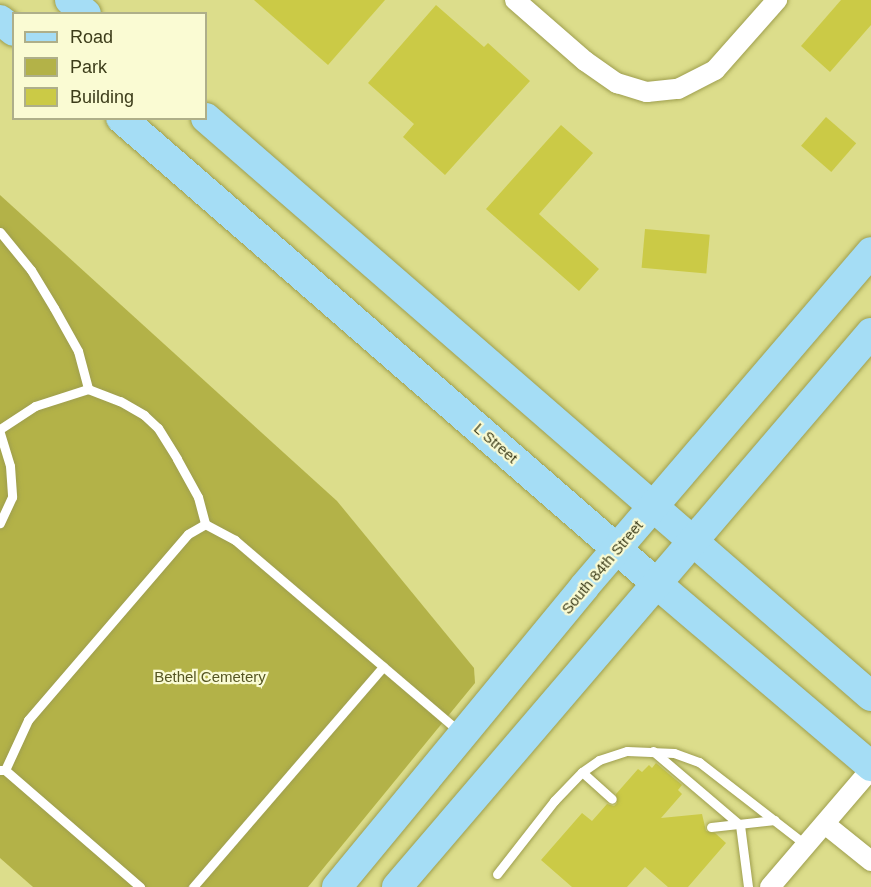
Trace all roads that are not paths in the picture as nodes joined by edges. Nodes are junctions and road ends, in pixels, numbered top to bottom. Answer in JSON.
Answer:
{"nodes":[{"id":1,"x":70,"y":0,"type":"edge"},
{"id":2,"x":515,"y":0,"type":"edge"},
{"id":3,"x":777,"y":0,"type":"edge"},
{"id":4,"x":84,"y":12,"type":"edge"},
{"id":5,"x":0,"y":20,"type":"edge"},
{"id":6,"x":12,"y":29,"type":"edge"},
{"id":7,"x":207,"y":119,"type":"edge"},
{"id":8,"x":123,"y":120,"type":"edge"},
{"id":9,"x":0,"y":232,"type":"edge"},
{"id":10,"x":871,"y":252,"type":"edge"},
{"id":11,"x":871,"y":333,"type":"edge"},
{"id":12,"x":88,"y":389,"type":"junction"},
{"id":13,"x":0,"y":429,"type":"edge"},
{"id":14,"x":0,"y":434,"type":"edge"},
{"id":15,"x":652,"y":508,"type":"junction"},
{"id":16,"x":0,"y":523,"type":"edge"},
{"id":17,"x":205,"y":524,"type":"junction"},
{"id":18,"x":693,"y":543,"type":"junction"},
{"id":19,"x":617,"y":549,"type":"junction"},
{"id":20,"x":657,"y":584,"type":"junction"},
{"id":21,"x":383,"y":667,"type":"junction"},
{"id":22,"x":871,"y":696,"type":"edge"},
{"id":23,"x":463,"y":735,"type":"junction"},
{"id":24,"x":653,"y":751,"type":"junction"},
{"id":25,"x":871,"y":768,"type":"edge"},
{"id":26,"x":3,"y":770,"type":"edge"},
{"id":27,"x":582,"y":772,"type":"junction"},
{"id":28,"x":612,"y":799,"type":"dead end"},
{"id":29,"x":776,"y":820,"type":"junction"},
{"id":30,"x":825,"y":824,"type":"junction"},
{"id":31,"x":741,"y":825,"type":"junction"},
{"id":32,"x":711,"y":827,"type":"dead end"},
{"id":33,"x":806,"y":845,"type":"junction"},
{"id":34,"x":871,"y":861,"type":"edge"},
{"id":35,"x":497,"y":873,"type":"dead end"},
{"id":36,"x":140,"y":887,"type":"edge"},
{"id":37,"x":193,"y":887,"type":"edge"},
{"id":38,"x":338,"y":887,"type":"edge"},
{"id":39,"x":397,"y":887,"type":"edge"},
{"id":40,"x":748,"y":887,"type":"edge"},
{"id":41,"x":770,"y":887,"type":"edge"}],
"edges":[{"from":1,"to":4,"type":"main road"},
{"from":2,"to":3,"type":"street"},
{"from":5,"to":6,"type":"main road"},
{"from":7,"to":15,"type":"main road"},
{"from":8,"to":19,"type":"main road","name":"L Street"},
{"from":9,"to":12,"type":"lane"},
{"from":10,"to":15,"type":"main road","name":"South 84th Street"},
{"from":11,"to":18,"type":"main road"},
{"from":12,"to":13,"type":"lane"},
{"from":12,"to":17,"type":"lane"},
{"from":14,"to":16,"type":"lane"},
{"from":15,"to":18,"type":"main road"},
{"from":15,"to":19,"type":"main road","name":"South 84th Street"},
{"from":17,"to":21,"type":"lane"},
{"from":17,"to":26,"type":"lane"},
{"from":18,"to":20,"type":"main road"},
{"from":18,"to":22,"type":"main road"},
{"from":19,"to":20,"type":"main road","name":"L Street"},
{"from":19,"to":23,"type":"main road","name":"South 84th Street"},
{"from":20,"to":25,"type":"main road","name":"L Street"},
{"from":20,"to":39,"type":"main road"},
{"from":21,"to":23,"type":"lane"},
{"from":21,"to":37,"type":"lane"},
{"from":23,"to":38,"type":"main road","name":"South 84th Street"},
{"from":24,"to":27,"type":"lane"},
{"from":24,"to":29,"type":"lane"},
{"from":24,"to":31,"type":"lane"},
{"from":25,"to":30,"type":"street"},
{"from":26,"to":36,"type":"lane"},
{"from":27,"to":28,"type":"lane"},
{"from":27,"to":35,"type":"lane"},
{"from":29,"to":31,"type":"lane"},
{"from":29,"to":33,"type":"lane"},
{"from":30,"to":33,"type":"street"},
{"from":30,"to":34,"type":"street"},
{"from":31,"to":32,"type":"lane"},
{"from":31,"to":40,"type":"lane"},
{"from":33,"to":41,"type":"street"}]}
